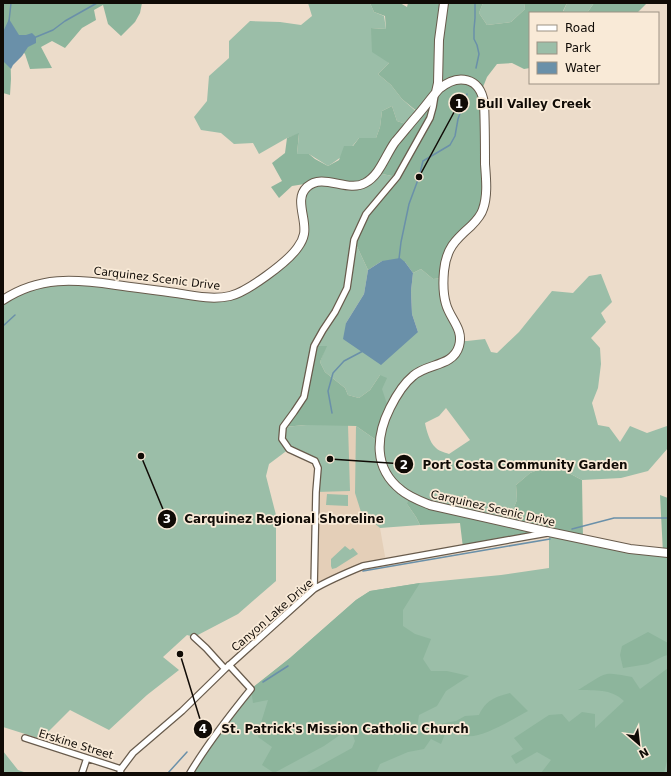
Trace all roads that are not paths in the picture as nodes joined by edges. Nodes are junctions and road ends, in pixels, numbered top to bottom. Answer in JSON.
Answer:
{"nodes":[{"id":1,"x":444,"y":3,"type":"edge"},
{"id":2,"x":436,"y":93,"type":"junction"},
{"id":3,"x":3,"y":300,"type":"edge"},
{"id":4,"x":549,"y":532,"type":"junction"},
{"id":5,"x":668,"y":553,"type":"edge"},
{"id":6,"x":314,"y":589,"type":"junction"},
{"id":7,"x":194,"y":637,"type":"dead end"},
{"id":8,"x":227,"y":667,"type":"junction"},
{"id":9,"x":25,"y":738,"type":"dead end"},
{"id":10,"x":87,"y":758,"type":"junction"},
{"id":11,"x":121,"y":771,"type":"edge"},
{"id":12,"x":82,"y":773,"type":"edge"},
{"id":13,"x":190,"y":773,"type":"edge"}],
"edges":[{"from":1,"to":2,"type":"street"},
{"from":2,"to":3,"type":"street","name":"Carquinez Scenic Drive"},
{"from":2,"to":4,"type":"street","name":"Carquinez Scenic Drive"},
{"from":2,"to":6,"type":"street"},
{"from":4,"to":5,"type":"street","name":"Carquinez Scenic Drive"},
{"from":4,"to":6,"type":"street","name":"Canyon Lake Drive"},
{"from":6,"to":8,"type":"street","name":"Canyon Lake Drive"},
{"from":7,"to":8,"type":"street"},
{"from":8,"to":11,"type":"street","name":"Canyon Lake Drive"},
{"from":8,"to":13,"type":"street"},
{"from":9,"to":10,"type":"street","name":"Erskine Street"},
{"from":10,"to":11,"type":"street","name":"Erskine Street"},
{"from":10,"to":12,"type":"street"}]}
